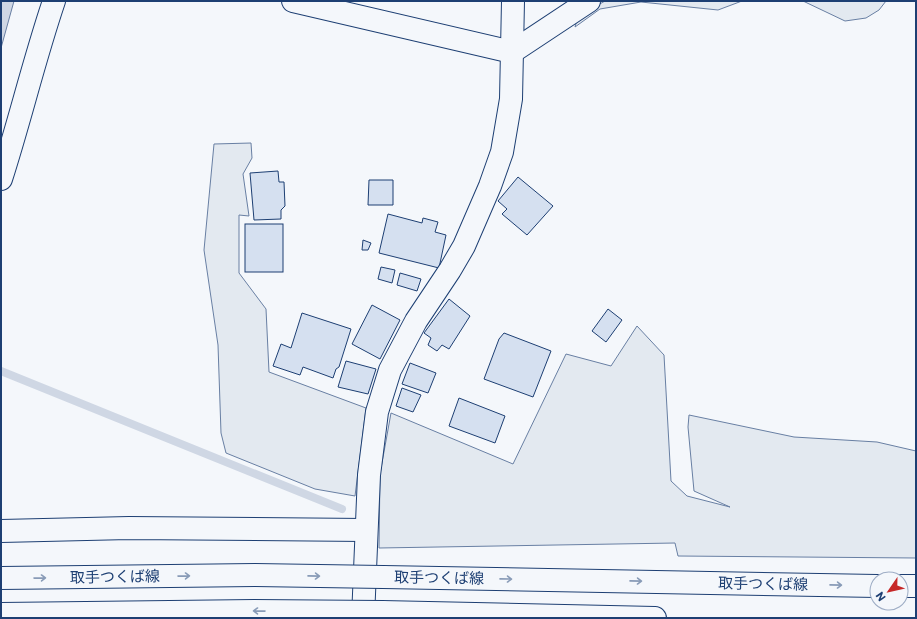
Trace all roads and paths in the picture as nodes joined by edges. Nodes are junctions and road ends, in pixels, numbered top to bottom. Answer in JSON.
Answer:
{"nodes":[{"id":1,"x":54,"y":1,"type":"edge"},
{"id":2,"x":293,"y":1,"type":"edge"},
{"id":3,"x":513,"y":1,"type":"edge"},
{"id":4,"x":589,"y":1,"type":"edge"},
{"id":5,"x":512,"y":52,"type":"junction"},
{"id":6,"x":1,"y":179,"type":"edge"},
{"id":7,"x":366,"y":530,"type":"junction"},
{"id":8,"x":1,"y":531,"type":"edge"},
{"id":9,"x":1,"y":578,"type":"edge"},
{"id":10,"x":869,"y":586,"type":"edge"},
{"id":11,"x":1,"y":614,"type":"edge"},
{"id":12,"x":372,"y":615,"type":"edge"},
{"id":13,"x":626,"y":618,"type":"edge"},
{"id":14,"x":655,"y":618,"type":"edge"}],
"edges":[{"from":1,"to":6,"type":"main road"},
{"from":2,"to":5,"type":"main road"},
{"from":3,"to":5,"type":"main road"},
{"from":4,"to":5,"type":"main road"},
{"from":5,"to":7,"type":"main road"},
{"from":7,"to":8,"type":"main road"},
{"from":7,"to":12,"type":"main road"},
{"from":9,"to":10,"type":"main road","name":"取手つくば線","one_way":true,"bridge":true},
{"from":12,"to":11,"type":"main road","one_way":true,"bridge":true},
{"from":12,"to":13,"type":"main road"},
{"from":13,"to":14,"type":"main road"}]}
